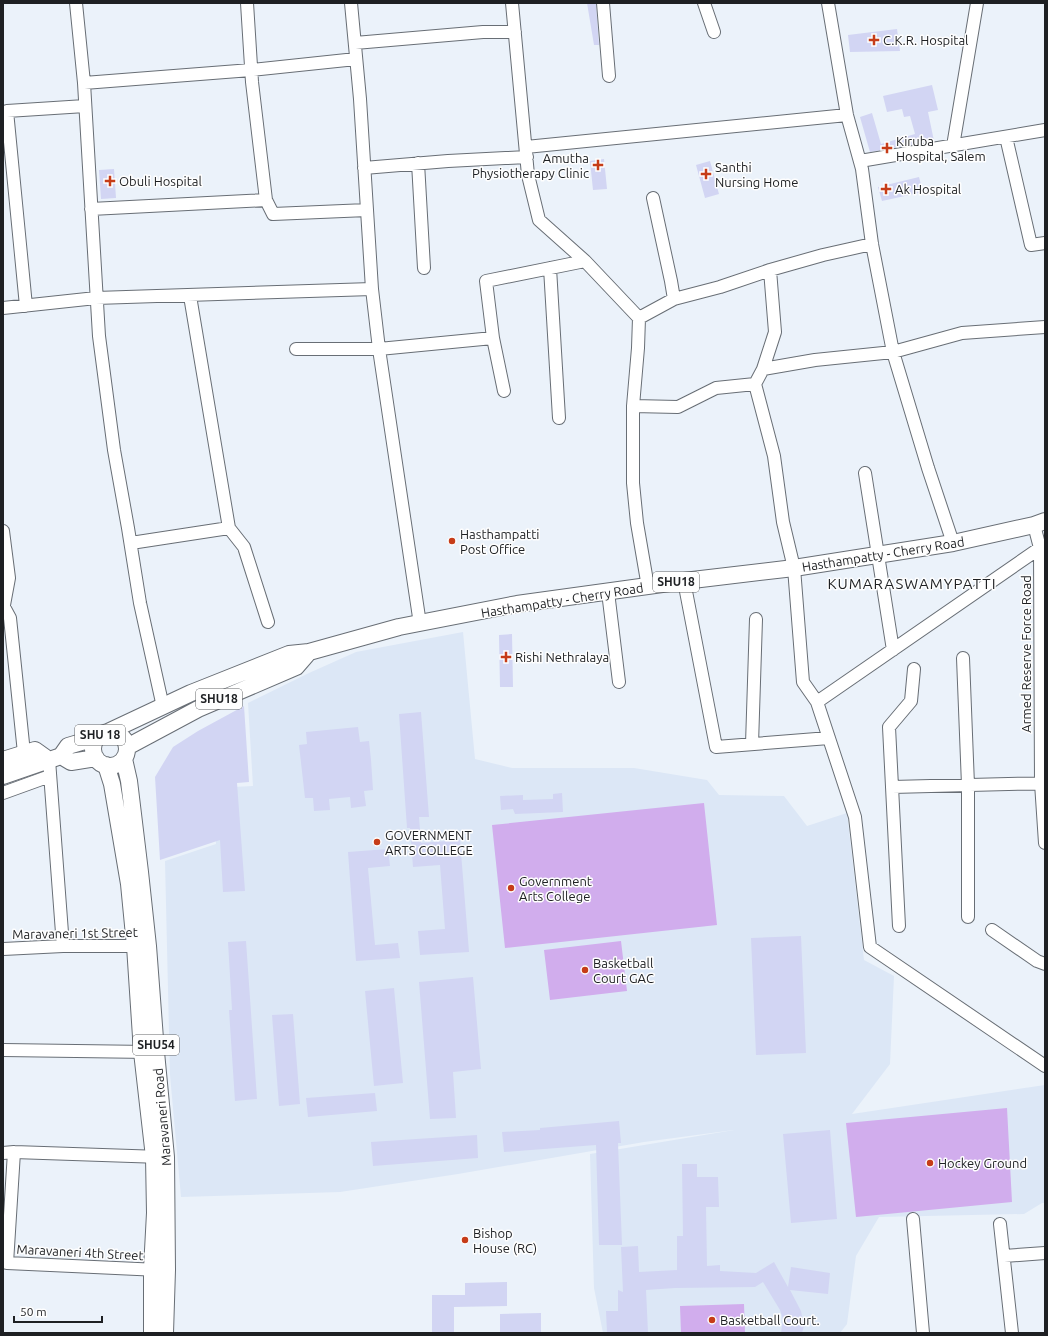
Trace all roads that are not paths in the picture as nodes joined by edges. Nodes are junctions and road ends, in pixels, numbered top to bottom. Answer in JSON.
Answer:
{"nodes":[{"id":1,"x":76,"y":3,"type":"edge"},
{"id":2,"x":246,"y":3,"type":"edge"},
{"id":3,"x":351,"y":3,"type":"edge"},
{"id":4,"x":512,"y":3,"type":"edge"},
{"id":5,"x":603,"y":3,"type":"edge"},
{"id":6,"x":704,"y":3,"type":"edge"},
{"id":7,"x":828,"y":3,"type":"edge"},
{"id":8,"x":977,"y":3,"type":"edge"},
{"id":9,"x":515,"y":32,"type":"junction"},
{"id":10,"x":714,"y":32,"type":"dead end"},
{"id":11,"x":355,"y":43,"type":"junction"},
{"id":12,"x":356,"y":59,"type":"junction"},
{"id":13,"x":251,"y":70,"type":"junction"},
{"id":14,"x":609,"y":76,"type":"dead end"},
{"id":15,"x":84,"y":83,"type":"junction"},
{"id":16,"x":85,"y":106,"type":"junction"},
{"id":17,"x":847,"y":115,"type":"junction"},
{"id":18,"x":6,"y":127,"type":"edge"},
{"id":19,"x":1045,"y":130,"type":"edge"},
{"id":20,"x":1006,"y":137,"type":"junction"},
{"id":21,"x":953,"y":146,"type":"junction"},
{"id":22,"x":526,"y":152,"type":"junction"},
{"id":23,"x":860,"y":161,"type":"junction"},
{"id":24,"x":418,"y":163,"type":"junction"},
{"id":25,"x":364,"y":168,"type":"junction"},
{"id":26,"x":653,"y":198,"type":"dead end"},
{"id":27,"x":266,"y":200,"type":"junction"},
{"id":28,"x":90,"y":209,"type":"junction"},
{"id":29,"x":367,"y":210,"type":"junction"},
{"id":30,"x":1045,"y":243,"type":"edge"},
{"id":31,"x":872,"y":244,"type":"junction"},
{"id":32,"x":585,"y":261,"type":"junction"},
{"id":33,"x":424,"y":268,"type":"dead end"},
{"id":34,"x":550,"y":268,"type":"junction"},
{"id":35,"x":770,"y":270,"type":"junction"},
{"id":36,"x":372,"y":289,"type":"junction"},
{"id":37,"x":190,"y":296,"type":"junction"},
{"id":38,"x":96,"y":298,"type":"junction"},
{"id":39,"x":674,"y":299,"type":"junction"},
{"id":40,"x":26,"y":306,"type":"junction"},
{"id":41,"x":3,"y":308,"type":"edge"},
{"id":42,"x":639,"y":318,"type":"junction"},
{"id":43,"x":1045,"y":327,"type":"edge"},
{"id":44,"x":493,"y":338,"type":"junction"},
{"id":45,"x":379,"y":348,"type":"junction"},
{"id":46,"x":296,"y":349,"type":"dead end"},
{"id":47,"x":893,"y":352,"type":"junction"},
{"id":48,"x":763,"y":369,"type":"junction"},
{"id":49,"x":755,"y":384,"type":"junction"},
{"id":50,"x":504,"y":391,"type":"dead end"},
{"id":51,"x":633,"y":406,"type":"junction"},
{"id":52,"x":559,"y":418,"type":"dead end"},
{"id":53,"x":866,"y":473,"type":"dead end"},
{"id":54,"x":1040,"y":523,"type":"edge"},
{"id":55,"x":229,"y":528,"type":"junction"},
{"id":56,"x":3,"y":531,"type":"edge"},
{"id":57,"x":131,"y":544,"type":"junction"},
{"id":58,"x":953,"y":544,"type":"junction"},
{"id":59,"x":1040,"y":548,"type":"junction"},
{"id":60,"x":879,"y":555,"type":"junction"},
{"id":61,"x":794,"y":568,"type":"junction"},
{"id":62,"x":684,"y":581,"type":"junction"},
{"id":63,"x":648,"y":587,"type":"junction"},
{"id":64,"x":608,"y":592,"type":"junction"},
{"id":65,"x":3,"y":605,"type":"edge"},
{"id":66,"x":756,"y":619,"type":"dead end"},
{"id":67,"x":268,"y":622,"type":"dead end"},
{"id":68,"x":420,"y":624,"type":"junction"},
{"id":69,"x":893,"y":650,"type":"junction"},
{"id":70,"x":310,"y":652,"type":"junction"},
{"id":71,"x":963,"y":658,"type":"dead end"},
{"id":72,"x":914,"y":669,"type":"dead end"},
{"id":73,"x":619,"y":682,"type":"dead end"},
{"id":74,"x":817,"y":702,"type":"junction"},
{"id":75,"x":163,"y":707,"type":"junction"},
{"id":76,"x":103,"y":734,"type":"junction"},
{"id":77,"x":829,"y":738,"type":"junction"},
{"id":78,"x":752,"y":744,"type":"junction"},
{"id":79,"x":24,"y":753,"type":"junction"},
{"id":80,"x":125,"y":753,"type":"junction"},
{"id":81,"x":3,"y":760,"type":"edge"},
{"id":82,"x":101,"y":761,"type":"junction"},
{"id":83,"x":50,"y":764,"type":"junction"},
{"id":84,"x":3,"y":776,"type":"edge"},
{"id":85,"x":1043,"y":783,"type":"edge"},
{"id":86,"x":968,"y":785,"type":"junction"},
{"id":87,"x":892,"y":787,"type":"junction"},
{"id":88,"x":3,"y":793,"type":"edge"},
{"id":89,"x":1045,"y":843,"type":"edge"},
{"id":90,"x":968,"y":917,"type":"dead end"},
{"id":91,"x":898,"y":926,"type":"dead end"},
{"id":92,"x":992,"y":930,"type":"dead end"},
{"id":93,"x":63,"y":946,"type":"junction"},
{"id":94,"x":142,"y":946,"type":"junction"},
{"id":95,"x":3,"y":949,"type":"edge"},
{"id":96,"x":1045,"y":964,"type":"edge"},
{"id":97,"x":3,"y":1050,"type":"edge"},
{"id":98,"x":149,"y":1052,"type":"junction"},
{"id":99,"x":1045,"y":1066,"type":"edge"},
{"id":100,"x":9,"y":1152,"type":"edge"},
{"id":101,"x":160,"y":1157,"type":"junction"},
{"id":102,"x":913,"y":1219,"type":"dead end"},
{"id":103,"x":1000,"y":1224,"type":"dead end"},
{"id":104,"x":1045,"y":1253,"type":"edge"},
{"id":105,"x":1004,"y":1256,"type":"junction"},
{"id":106,"x":159,"y":1270,"type":"junction"},
{"id":107,"x":152,"y":1333,"type":"edge"},
{"id":108,"x":165,"y":1333,"type":"edge"},
{"id":109,"x":923,"y":1333,"type":"edge"},
{"id":110,"x":1012,"y":1333,"type":"edge"}],
"edges":[{"from":1,"to":15,"type":"street"},
{"from":2,"to":13,"type":"street"},
{"from":3,"to":11,"type":"street"},
{"from":4,"to":9,"type":"street"},
{"from":5,"to":14,"type":"street"},
{"from":6,"to":10,"type":"street"},
{"from":7,"to":17,"type":"street"},
{"from":8,"to":21,"type":"street"},
{"from":9,"to":11,"type":"street"},
{"from":9,"to":22,"type":"street"},
{"from":11,"to":12,"type":"street"},
{"from":12,"to":13,"type":"street"},
{"from":12,"to":25,"type":"street"},
{"from":13,"to":15,"type":"street"},
{"from":13,"to":27,"type":"street"},
{"from":15,"to":16,"type":"street"},
{"from":16,"to":18,"type":"street"},
{"from":16,"to":28,"type":"street"},
{"from":17,"to":22,"type":"street"},
{"from":17,"to":23,"type":"street"},
{"from":18,"to":40,"type":"street"},
{"from":19,"to":20,"type":"street"},
{"from":20,"to":21,"type":"street"},
{"from":20,"to":30,"type":"street"},
{"from":21,"to":23,"type":"street"},
{"from":22,"to":24,"type":"street"},
{"from":22,"to":32,"type":"street"},
{"from":23,"to":31,"type":"street"},
{"from":24,"to":25,"type":"street"},
{"from":24,"to":33,"type":"street"},
{"from":25,"to":29,"type":"street"},
{"from":26,"to":39,"type":"street"},
{"from":27,"to":28,"type":"street"},
{"from":27,"to":29,"type":"street"},
{"from":28,"to":38,"type":"street"},
{"from":29,"to":36,"type":"street"},
{"from":31,"to":35,"type":"street"},
{"from":31,"to":47,"type":"street"},
{"from":32,"to":34,"type":"street"},
{"from":32,"to":42,"type":"street"},
{"from":34,"to":44,"type":"street"},
{"from":34,"to":52,"type":"street"},
{"from":35,"to":39,"type":"street"},
{"from":35,"to":48,"type":"street"},
{"from":36,"to":37,"type":"street"},
{"from":36,"to":45,"type":"street"},
{"from":37,"to":38,"type":"street"},
{"from":37,"to":55,"type":"street"},
{"from":38,"to":40,"type":"street"},
{"from":38,"to":57,"type":"street"},
{"from":39,"to":42,"type":"street"},
{"from":40,"to":41,"type":"street"},
{"from":42,"to":51,"type":"street"},
{"from":43,"to":47,"type":"street"},
{"from":44,"to":45,"type":"street"},
{"from":44,"to":50,"type":"street"},
{"from":45,"to":46,"type":"street"},
{"from":45,"to":68,"type":"street"},
{"from":47,"to":48,"type":"street"},
{"from":47,"to":58,"type":"street"},
{"from":48,"to":49,"type":"street"},
{"from":49,"to":51,"type":"street"},
{"from":49,"to":61,"type":"street"},
{"from":51,"to":63,"type":"street"},
{"from":53,"to":60,"type":"street"},
{"from":54,"to":58,"type":"main road","name":"Hasthampatty - Cherry Road","number":"SHU18"},
{"from":54,"to":59,"type":"street","name":"Armed Reserve Force Road"},
{"from":55,"to":57,"type":"street"},
{"from":55,"to":67,"type":"street"},
{"from":56,"to":65,"type":"street"},
{"from":57,"to":75,"type":"street"},
{"from":58,"to":60,"type":"main road","name":"Hasthampatty - Cherry Road","number":"SHU18"},
{"from":59,"to":69,"type":"street"},
{"from":59,"to":85,"type":"street","name":"Armed Reserve Force Road"},
{"from":60,"to":61,"type":"main road","name":"Hasthampatty - Cherry Road","number":"SHU18"},
{"from":60,"to":69,"type":"street"},
{"from":61,"to":62,"type":"main road","name":"Hasthampatty - Cherry Road","number":"SHU18"},
{"from":61,"to":74,"type":"street"},
{"from":62,"to":63,"type":"main road","name":"Hasthampatty - Cherry Road","number":"SHU18"},
{"from":62,"to":78,"type":"street"},
{"from":63,"to":64,"type":"main road","name":"Hasthampatty - Cherry Road","number":"SHU18"},
{"from":64,"to":68,"type":"main road","name":"Hasthampatty - Cherry Road","number":"SHU18"},
{"from":64,"to":73,"type":"street"},
{"from":65,"to":79,"type":"street"},
{"from":66,"to":78,"type":"street"},
{"from":68,"to":70,"type":"main road","name":"Hasthampatty - Cherry Road","number":"SHU18"},
{"from":69,"to":74,"type":"street"},
{"from":70,"to":75,"type":"main road","name":"Hasthampatty - Cherry Road"},
{"from":70,"to":80,"type":"main road","number":"SHU18"},
{"from":71,"to":86,"type":"street"},
{"from":72,"to":87,"type":"street"},
{"from":74,"to":77,"type":"street"},
{"from":75,"to":76,"type":"main road","name":"Hasthampatty - Cherry Road"},
{"from":76,"to":80,"type":"main road","number":"SHU 18"},
{"from":76,"to":82,"type":"main road","number":"SHU 18"},
{"from":76,"to":83,"type":"main road","name":"Hasthampatty - Cherry Road"},
{"from":77,"to":78,"type":"street"},
{"from":77,"to":99,"type":"street"},
{"from":79,"to":81,"type":"main road"},
{"from":79,"to":83,"type":"main road"},
{"from":80,"to":82,"type":"main road","number":"SHU 18"},
{"from":80,"to":94,"type":"main road","name":"Maravaneri Road","number":"SHU54"},
{"from":82,"to":83,"type":"main road"},
{"from":82,"to":94,"type":"main road","name":"Maravaneri Road","number":"SHU54"},
{"from":83,"to":84,"type":"main road"},
{"from":83,"to":88,"type":"street"},
{"from":83,"to":93,"type":"street"},
{"from":85,"to":86,"type":"street"},
{"from":85,"to":89,"type":"street","name":"Armed Reserve Force Road"},
{"from":86,"to":87,"type":"street"},
{"from":86,"to":90,"type":"street"},
{"from":87,"to":91,"type":"street"},
{"from":92,"to":96,"type":"street"},
{"from":93,"to":94,"type":"street","name":"Maravaneri 1st Street"},
{"from":93,"to":95,"type":"street","name":"Maravaneri 1st Street"},
{"from":94,"to":98,"type":"main road","name":"Maravaneri Road","number":"SHU54"},
{"from":97,"to":98,"type":"street"},
{"from":98,"to":101,"type":"main road","name":"Maravaneri Road","number":"SHU54"},
{"from":100,"to":101,"type":"street"},
{"from":100,"to":106,"type":"street","name":"Maravaneri 4th Street"},
{"from":101,"to":106,"type":"main road","name":"Maravaneri Road","number":"SHU54"},
{"from":102,"to":109,"type":"street"},
{"from":103,"to":105,"type":"street"},
{"from":104,"to":105,"type":"street"},
{"from":105,"to":110,"type":"street"},
{"from":106,"to":107,"type":"main road","name":"Maravaneri Road","number":"SHU54"},
{"from":106,"to":108,"type":"main road","name":"Maravaneri Road","number":"SHU54"}]}
